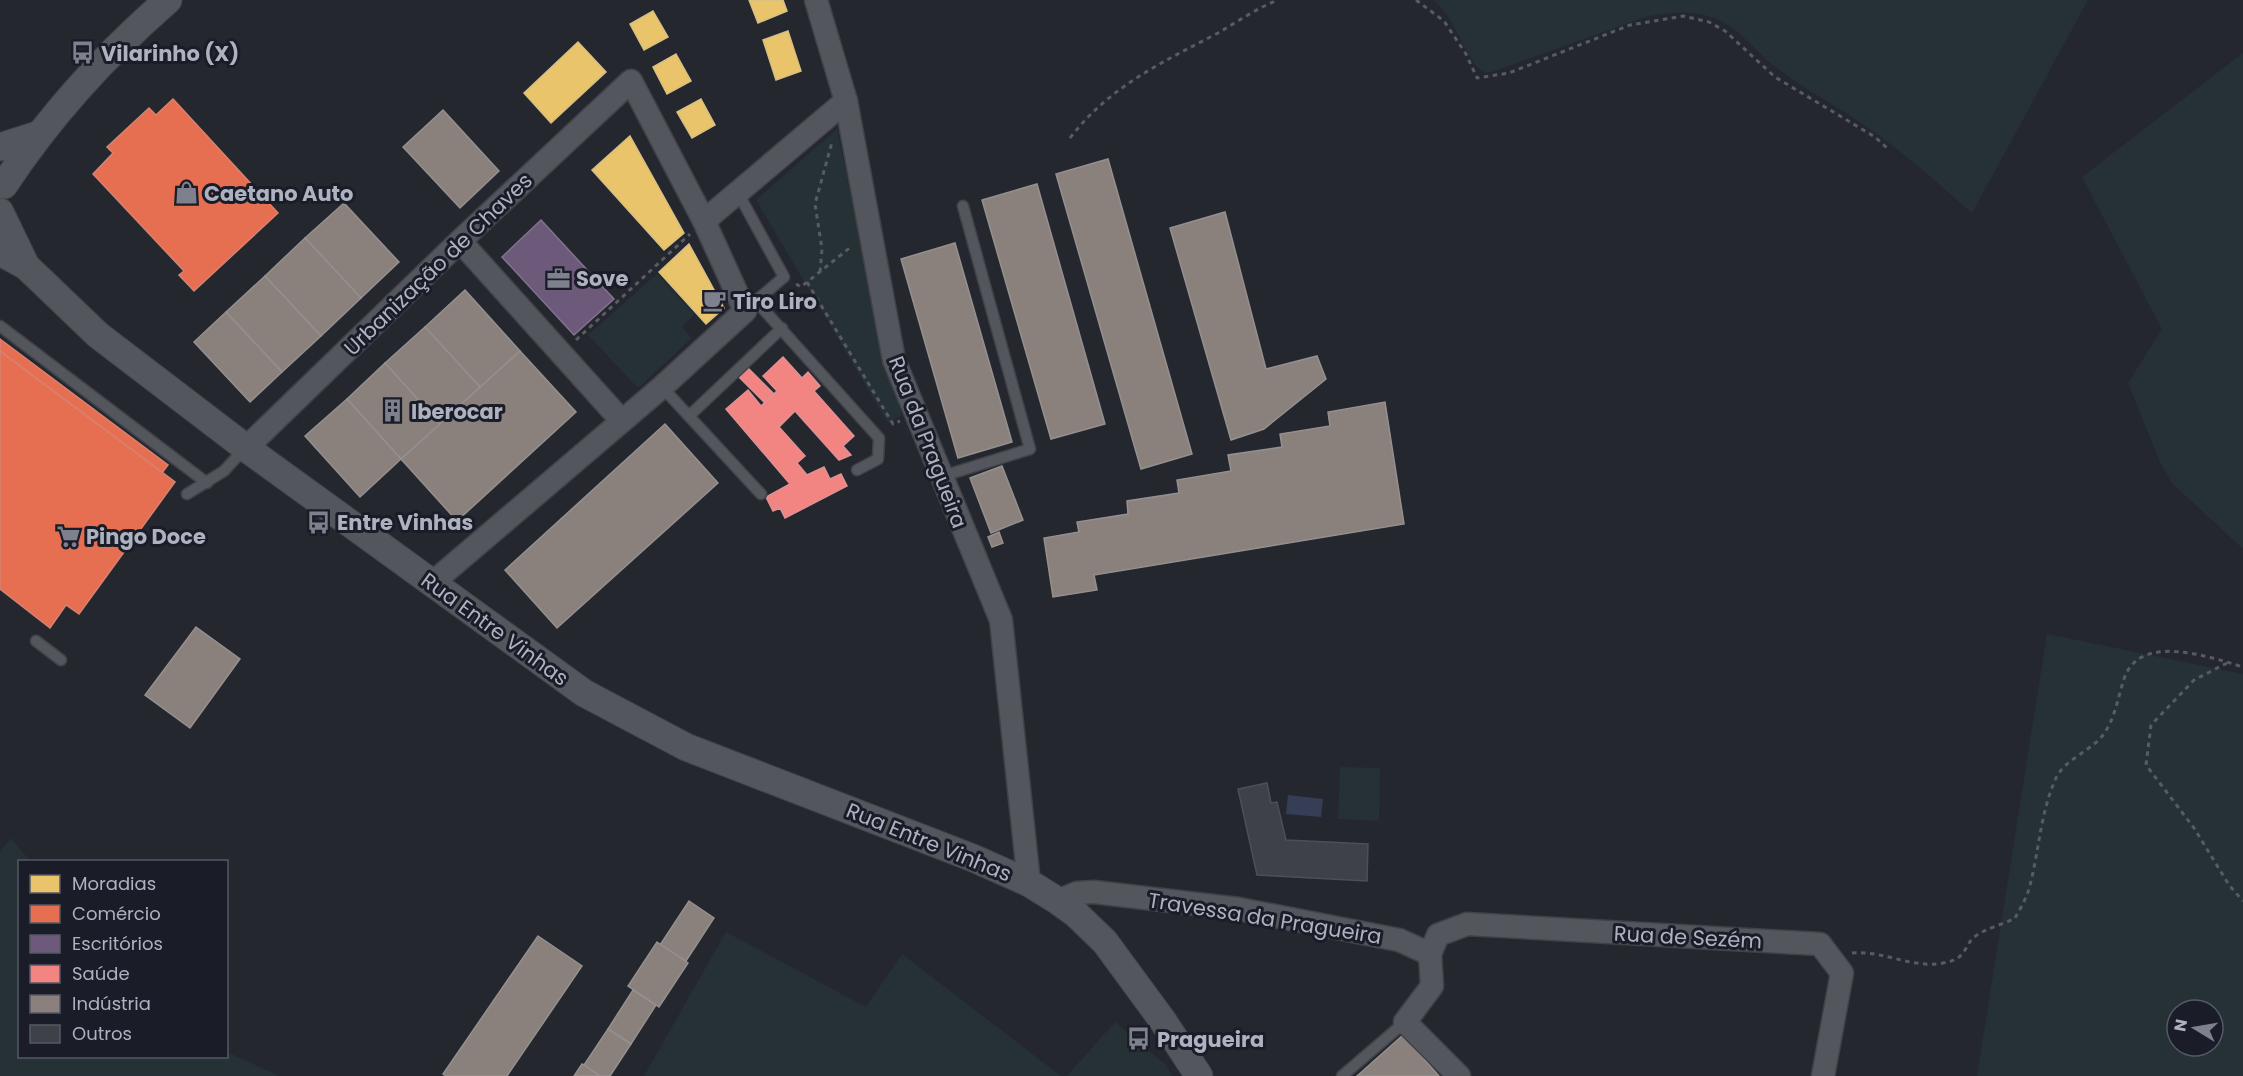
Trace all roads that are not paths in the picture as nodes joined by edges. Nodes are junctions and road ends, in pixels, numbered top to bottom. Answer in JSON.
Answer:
{"nodes":[{"id":1,"x":168,"y":0,"type":"edge"},
{"id":2,"x":816,"y":0,"type":"edge"},
{"id":3,"x":846,"y":101,"type":"junction"},
{"id":4,"x":37,"y":135,"type":"junction"},
{"id":5,"x":0,"y":147,"type":"edge"},
{"id":6,"x":2,"y":179,"type":"edge"},
{"id":7,"x":738,"y":193,"type":"junction"},
{"id":8,"x":963,"y":206,"type":"dead end"},
{"id":9,"x":0,"y":213,"type":"edge"},
{"id":10,"x":704,"y":221,"type":"junction"},
{"id":11,"x":460,"y":241,"type":"junction"},
{"id":12,"x":0,"y":252,"type":"edge"},
{"id":13,"x":26,"y":266,"type":"junction"},
{"id":14,"x":750,"y":306,"type":"junction"},
{"id":15,"x":0,"y":326,"type":"edge"},
{"id":16,"x":782,"y":328,"type":"junction"},
{"id":17,"x":662,"y":387,"type":"junction"},
{"id":18,"x":689,"y":416,"type":"junction"},
{"id":19,"x":621,"y":420,"type":"junction"},
{"id":20,"x":246,"y":448,"type":"junction"},
{"id":21,"x":857,"y":470,"type":"dead end"},
{"id":22,"x":940,"y":477,"type":"junction"},
{"id":23,"x":207,"y":483,"type":"junction"},
{"id":24,"x":187,"y":494,"type":"dead end"},
{"id":25,"x":761,"y":494,"type":"dead end"},
{"id":26,"x":431,"y":584,"type":"junction"},
{"id":27,"x":36,"y":640,"type":"dead end"},
{"id":28,"x":61,"y":660,"type":"dead end"},
{"id":29,"x":1029,"y":883,"type":"junction"},
{"id":30,"x":1058,"y":902,"type":"junction"},
{"id":31,"x":1430,"y":954,"type":"junction"},
{"id":32,"x":1405,"y":1022,"type":"junction"},
{"id":33,"x":1199,"y":1076,"type":"edge"},
{"id":34,"x":1342,"y":1076,"type":"edge"},
{"id":35,"x":1459,"y":1076,"type":"edge"},
{"id":36,"x":1823,"y":1076,"type":"edge"}],
"edges":[{"from":1,"to":4,"type":"street"},
{"from":2,"to":3,"type":"street","name":"Rua da Pragueira"},
{"from":3,"to":7,"type":"street"},
{"from":3,"to":22,"type":"street","name":"Rua da Pragueira"},
{"from":4,"to":5,"type":"street"},
{"from":4,"to":6,"type":"street"},
{"from":6,"to":9,"type":"street"},
{"from":7,"to":10,"type":"street"},
{"from":7,"to":14,"type":"lane"},
{"from":8,"to":22,"type":"lane"},
{"from":9,"to":13,"type":"street","name":"Rua Entre Vinhas"},
{"from":10,"to":11,"type":"street","name":"Urbanização de Chaves"},
{"from":10,"to":14,"type":"street"},
{"from":11,"to":19,"type":"street"},
{"from":11,"to":20,"type":"street","name":"Urbanização de Chaves"},
{"from":12,"to":13,"type":"street","name":"Rua Entre Vinhas"},
{"from":13,"to":20,"type":"street","name":"Rua Entre Vinhas"},
{"from":14,"to":16,"type":"lane"},
{"from":14,"to":17,"type":"street"},
{"from":15,"to":23,"type":"lane"},
{"from":16,"to":18,"type":"lane"},
{"from":16,"to":21,"type":"lane"},
{"from":17,"to":18,"type":"lane"},
{"from":17,"to":19,"type":"street"},
{"from":18,"to":25,"type":"lane"},
{"from":19,"to":26,"type":"street"},
{"from":20,"to":23,"type":"lane"},
{"from":20,"to":26,"type":"street","name":"Rua Entre Vinhas"},
{"from":22,"to":29,"type":"street","name":"Rua da Pragueira"},
{"from":23,"to":24,"type":"lane"},
{"from":26,"to":29,"type":"street","name":"Rua Entre Vinhas"},
{"from":27,"to":28,"type":"lane"},
{"from":29,"to":30,"type":"street","name":"Rua Entre Vinhas"},
{"from":30,"to":31,"type":"street","name":"Travessa da Pragueira"},
{"from":30,"to":33,"type":"street","name":"Rua Entre Vinhas"},
{"from":31,"to":32,"type":"street"},
{"from":31,"to":36,"type":"street","name":"Rua de Sezém"},
{"from":32,"to":34,"type":"lane"},
{"from":32,"to":35,"type":"street"}]}
